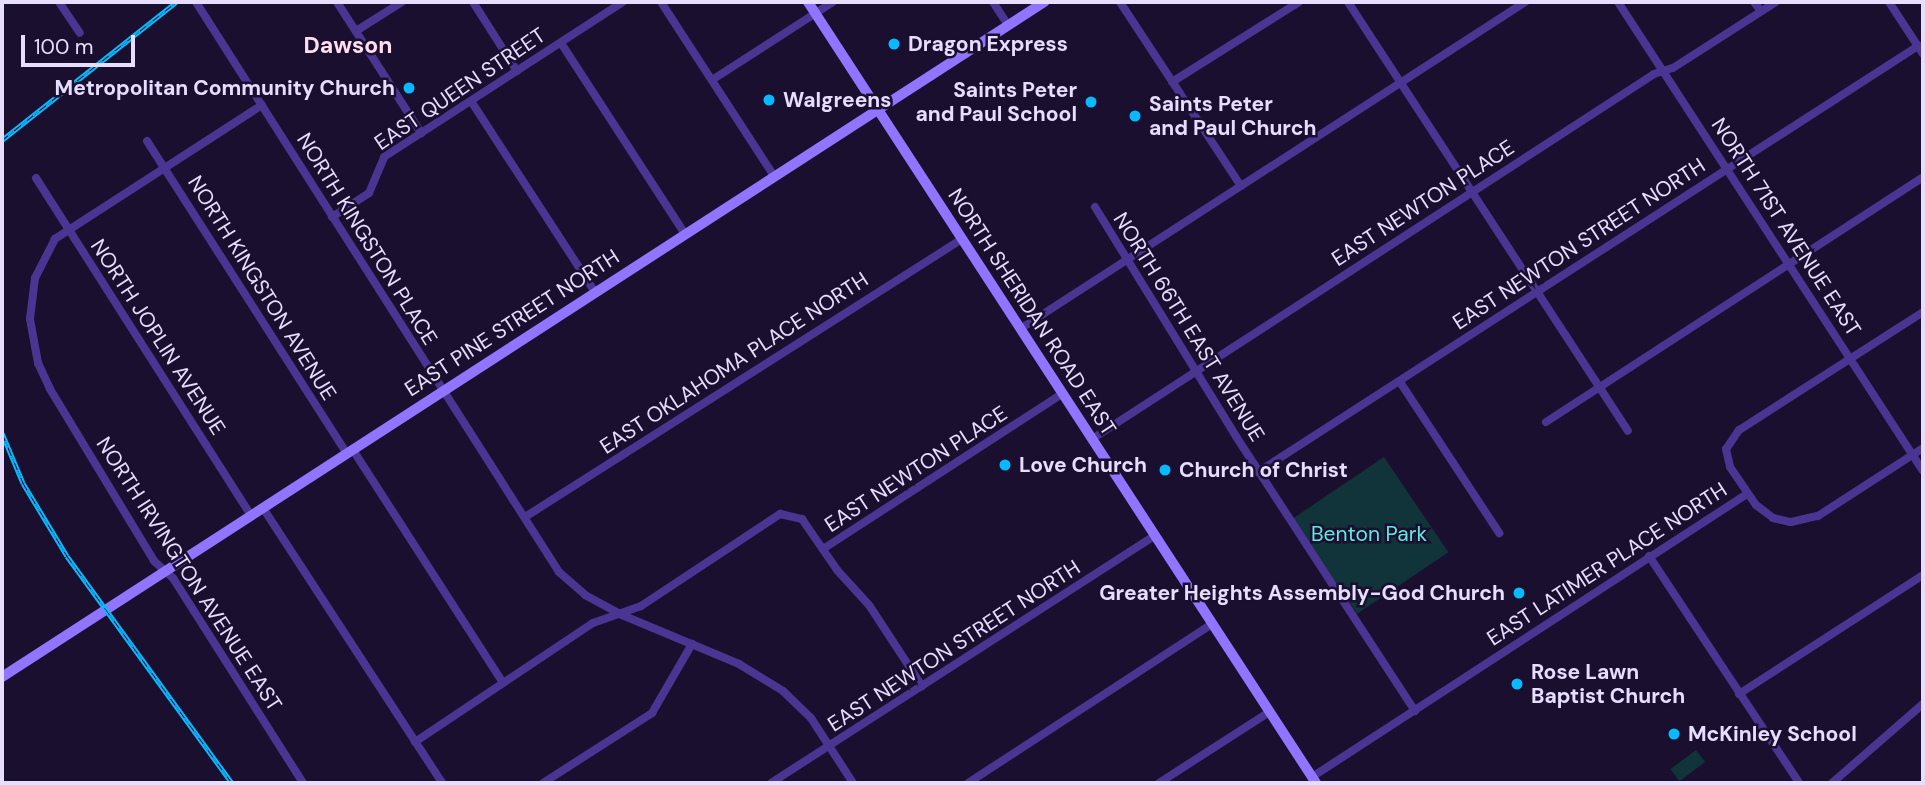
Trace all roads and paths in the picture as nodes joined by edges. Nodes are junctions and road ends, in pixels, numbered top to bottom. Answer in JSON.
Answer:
{"nodes":[{"id":1,"x":60,"y":2,"type":"edge"},
{"id":2,"x":196,"y":2,"type":"edge"},
{"id":3,"x":337,"y":2,"type":"edge"},
{"id":4,"x":402,"y":2,"type":"edge"},
{"id":5,"x":473,"y":2,"type":"edge"},
{"id":6,"x":623,"y":2,"type":"edge"},
{"id":7,"x":661,"y":2,"type":"edge"},
{"id":8,"x":808,"y":2,"type":"edge"},
{"id":9,"x":833,"y":2,"type":"edge"},
{"id":10,"x":993,"y":2,"type":"edge"},
{"id":11,"x":1044,"y":2,"type":"edge"},
{"id":12,"x":1120,"y":2,"type":"edge"},
{"id":13,"x":1299,"y":2,"type":"edge"},
{"id":14,"x":1348,"y":2,"type":"edge"},
{"id":15,"x":1525,"y":2,"type":"edge"},
{"id":16,"x":1618,"y":2,"type":"edge"},
{"id":17,"x":1754,"y":2,"type":"edge"},
{"id":18,"x":1776,"y":2,"type":"edge"},
{"id":19,"x":1889,"y":2,"type":"edge"},
{"id":20,"x":1761,"y":11,"type":"junction"},
{"id":21,"x":815,"y":13,"type":"junction"},
{"id":22,"x":1008,"y":25,"type":"junction"},
{"id":23,"x":356,"y":31,"type":"junction"},
{"id":24,"x":80,"y":33,"type":"dead end"},
{"id":25,"x":561,"y":43,"type":"junction"},
{"id":26,"x":1918,"y":46,"type":"junction"},
{"id":27,"x":1923,"y":54,"type":"edge"},
{"id":28,"x":517,"y":71,"type":"junction"},
{"id":29,"x":1664,"y":71,"type":"junction"},
{"id":30,"x":712,"y":80,"type":"junction"},
{"id":31,"x":1172,"y":82,"type":"junction"},
{"id":32,"x":1401,"y":82,"type":"junction"},
{"id":33,"x":471,"y":101,"type":"junction"},
{"id":34,"x":262,"y":105,"type":"junction"},
{"id":35,"x":877,"y":107,"type":"junction"},
{"id":36,"x":421,"y":133,"type":"junction"},
{"id":37,"x":147,"y":141,"type":"dead end"},
{"id":38,"x":165,"y":169,"type":"junction"},
{"id":39,"x":1726,"y":169,"type":"junction"},
{"id":40,"x":774,"y":176,"type":"junction"},
{"id":41,"x":1923,"y":177,"type":"edge"},
{"id":42,"x":36,"y":178,"type":"dead end"},
{"id":43,"x":1241,"y":186,"type":"junction"},
{"id":44,"x":1472,"y":193,"type":"junction"},
{"id":45,"x":1095,"y":206,"type":"dead end"},
{"id":46,"x":332,"y":217,"type":"junction"},
{"id":47,"x":68,"y":230,"type":"junction"},
{"id":48,"x":685,"y":234,"type":"junction"},
{"id":49,"x":961,"y":239,"type":"junction"},
{"id":50,"x":1127,"y":260,"type":"junction"},
{"id":51,"x":1788,"y":264,"type":"junction"},
{"id":52,"x":595,"y":292,"type":"junction"},
{"id":53,"x":1537,"y":292,"type":"junction"},
{"id":54,"x":1923,"y":312,"type":"edge"},
{"id":55,"x":1020,"y":329,"type":"junction"},
{"id":56,"x":1851,"y":359,"type":"junction"},
{"id":57,"x":1198,"y":370,"type":"junction"},
{"id":58,"x":1399,"y":382,"type":"junction"},
{"id":59,"x":1599,"y":387,"type":"junction"},
{"id":60,"x":443,"y":391,"type":"junction"},
{"id":61,"x":1062,"y":394,"type":"junction"},
{"id":62,"x":1546,"y":422,"type":"dead end"},
{"id":63,"x":1628,"y":431,"type":"dead end"},
{"id":64,"x":1092,"y":439,"type":"junction"},
{"id":65,"x":1923,"y":448,"type":"edge"},
{"id":66,"x":350,"y":452,"type":"junction"},
{"id":67,"x":1913,"y":455,"type":"junction"},
{"id":68,"x":1923,"y":471,"type":"edge"},
{"id":69,"x":1258,"y":472,"type":"junction"},
{"id":70,"x":1747,"y":494,"type":"junction"},
{"id":71,"x":263,"y":508,"type":"junction"},
{"id":72,"x":251,"y":515,"type":"junction"},
{"id":73,"x":525,"y":517,"type":"junction"},
{"id":74,"x":1499,"y":533,"type":"dead end"},
{"id":75,"x":1155,"y":536,"type":"junction"},
{"id":76,"x":823,"y":549,"type":"junction"},
{"id":77,"x":1650,"y":556,"type":"junction"},
{"id":78,"x":165,"y":571,"type":"junction"},
{"id":79,"x":1923,"y":575,"type":"edge"},
{"id":80,"x":622,"y":615,"type":"junction"},
{"id":81,"x":1212,"y":624,"type":"junction"},
{"id":82,"x":692,"y":644,"type":"junction"},
{"id":83,"x":2,"y":677,"type":"edge"},
{"id":84,"x":503,"y":683,"type":"junction"},
{"id":85,"x":922,"y":686,"type":"junction"},
{"id":86,"x":1739,"y":694,"type":"junction"},
{"id":87,"x":1923,"y":704,"type":"edge"},
{"id":88,"x":1415,"y":711,"type":"junction"},
{"id":89,"x":1269,"y":712,"type":"junction"},
{"id":90,"x":415,"y":742,"type":"junction"},
{"id":91,"x":830,"y":747,"type":"junction"},
{"id":92,"x":1314,"y":780,"type":"edge"},
{"id":93,"x":303,"y":783,"type":"edge"},
{"id":94,"x":442,"y":783,"type":"edge"},
{"id":95,"x":543,"y":783,"type":"edge"},
{"id":96,"x":771,"y":783,"type":"edge"},
{"id":97,"x":853,"y":783,"type":"edge"},
{"id":98,"x":968,"y":783,"type":"edge"},
{"id":99,"x":1159,"y":783,"type":"edge"},
{"id":100,"x":1799,"y":783,"type":"edge"},
{"id":101,"x":1832,"y":783,"type":"edge"}],
"edges":[{"from":1,"to":24,"type":"street"},
{"from":2,"to":34,"type":"street","name":"NORTH KINGSTON PLACE"},
{"from":3,"to":23,"type":"street"},
{"from":4,"to":23,"type":"street"},
{"from":5,"to":28,"type":"street"},
{"from":6,"to":25,"type":"street","name":"EAST QUEEN STREET"},
{"from":7,"to":30,"type":"street"},
{"from":8,"to":21,"type":"main road","name":"NORTH SHERIDAN ROAD EAST"},
{"from":9,"to":21,"type":"street"},
{"from":10,"to":22,"type":"street"},
{"from":11,"to":22,"type":"main road","name":"EAST PINE STREET NORTH"},
{"from":12,"to":31,"type":"street"},
{"from":13,"to":31,"type":"street"},
{"from":14,"to":32,"type":"street"},
{"from":15,"to":32,"type":"street"},
{"from":16,"to":29,"type":"street","name":"NORTH 71ST AVENUE EAST"},
{"from":17,"to":20,"type":"street"},
{"from":18,"to":20,"type":"street","name":"EAST NEWTON PLACE"},
{"from":19,"to":26,"type":"street"},
{"from":20,"to":29,"type":"street","name":"EAST NEWTON PLACE"},
{"from":21,"to":30,"type":"street"},
{"from":21,"to":35,"type":"main road","name":"NORTH SHERIDAN ROAD EAST"},
{"from":22,"to":35,"type":"main road","name":"EAST PINE STREET NORTH"},
{"from":23,"to":36,"type":"street"},
{"from":25,"to":28,"type":"street","name":"EAST QUEEN STREET"},
{"from":25,"to":48,"type":"street"},
{"from":26,"to":27,"type":"street"},
{"from":26,"to":39,"type":"street","name":"EAST NEWTON STREET NORTH"},
{"from":28,"to":33,"type":"street","name":"EAST QUEEN STREET"},
{"from":29,"to":39,"type":"street","name":"NORTH 71ST AVENUE EAST"},
{"from":29,"to":44,"type":"street","name":"EAST NEWTON PLACE"},
{"from":30,"to":40,"type":"street"},
{"from":31,"to":43,"type":"street"},
{"from":32,"to":43,"type":"street"},
{"from":32,"to":44,"type":"street"},
{"from":33,"to":36,"type":"street","name":"EAST QUEEN STREET"},
{"from":33,"to":52,"type":"street"},
{"from":34,"to":38,"type":"street","name":"NORTH IRVINGTON AVENUE EAST"},
{"from":34,"to":46,"type":"street","name":"NORTH KINGSTON PLACE"},
{"from":35,"to":40,"type":"main road","name":"EAST PINE STREET NORTH"},
{"from":35,"to":49,"type":"main road","name":"NORTH SHERIDAN ROAD EAST"},
{"from":36,"to":46,"type":"street","name":"EAST QUEEN STREET"},
{"from":37,"to":38,"type":"street","name":"NORTH KINGSTON AVENUE"},
{"from":38,"to":47,"type":"street","name":"NORTH IRVINGTON AVENUE EAST"},
{"from":38,"to":66,"type":"street","name":"NORTH KINGSTON AVENUE"},
{"from":39,"to":51,"type":"street","name":"NORTH 71ST AVENUE EAST"},
{"from":39,"to":53,"type":"street","name":"EAST NEWTON STREET NORTH"},
{"from":40,"to":48,"type":"main road","name":"EAST PINE STREET NORTH"},
{"from":41,"to":51,"type":"street"},
{"from":42,"to":47,"type":"street","name":"NORTH JOPLIN AVENUE"},
{"from":43,"to":50,"type":"street"},
{"from":44,"to":53,"type":"street"},
{"from":44,"to":57,"type":"street","name":"EAST NEWTON PLACE"},
{"from":45,"to":50,"type":"street","name":"NORTH 66TH EAST AVENUE"},
{"from":46,"to":60,"type":"street","name":"NORTH KINGSTON PLACE"},
{"from":47,"to":72,"type":"street","name":"NORTH JOPLIN AVENUE"},
{"from":47,"to":78,"type":"street","name":"NORTH IRVINGTON AVENUE EAST"},
{"from":48,"to":52,"type":"main road","name":"EAST PINE STREET NORTH"},
{"from":49,"to":55,"type":"main road","name":"NORTH SHERIDAN ROAD EAST"},
{"from":49,"to":73,"type":"street","name":"EAST OKLAHOMA PLACE NORTH"},
{"from":50,"to":55,"type":"street"},
{"from":50,"to":57,"type":"street","name":"NORTH 66TH EAST AVENUE"},
{"from":51,"to":56,"type":"street","name":"NORTH 71ST AVENUE EAST"},
{"from":51,"to":59,"type":"street"},
{"from":52,"to":60,"type":"main road","name":"EAST PINE STREET NORTH"},
{"from":53,"to":58,"type":"street","name":"EAST NEWTON STREET NORTH"},
{"from":53,"to":59,"type":"street"},
{"from":54,"to":56,"type":"street"},
{"from":55,"to":61,"type":"main road","name":"NORTH SHERIDAN ROAD EAST"},
{"from":56,"to":67,"type":"street","name":"NORTH 71ST AVENUE EAST"},
{"from":56,"to":70,"type":"street"},
{"from":57,"to":64,"type":"street","name":"EAST NEWTON PLACE"},
{"from":57,"to":69,"type":"street","name":"NORTH 66TH EAST AVENUE"},
{"from":58,"to":69,"type":"street","name":"EAST NEWTON STREET NORTH"},
{"from":58,"to":74,"type":"street"},
{"from":59,"to":62,"type":"street"},
{"from":59,"to":63,"type":"street"},
{"from":60,"to":66,"type":"main road","name":"EAST PINE STREET NORTH"},
{"from":60,"to":73,"type":"street","name":"NORTH KINGSTON PLACE"},
{"from":61,"to":64,"type":"main road","name":"NORTH SHERIDAN ROAD EAST"},
{"from":61,"to":76,"type":"street","name":"EAST NEWTON PLACE"},
{"from":64,"to":75,"type":"main road","name":"NORTH SHERIDAN ROAD EAST"},
{"from":65,"to":67,"type":"street","name":"EAST LATIMER PLACE NORTH"},
{"from":66,"to":71,"type":"main road","name":"EAST PINE STREET NORTH"},
{"from":66,"to":84,"type":"street","name":"NORTH KINGSTON AVENUE"},
{"from":67,"to":68,"type":"street","name":"NORTH 71ST AVENUE EAST"},
{"from":67,"to":70,"type":"street","name":"EAST LATIMER PLACE NORTH"},
{"from":69,"to":88,"type":"street","name":"NORTH 66TH EAST AVENUE"},
{"from":70,"to":77,"type":"street","name":"EAST LATIMER PLACE NORTH"},
{"from":71,"to":72,"type":"main road","name":"EAST PINE STREET NORTH"},
{"from":71,"to":90,"type":"street"},
{"from":72,"to":78,"type":"main road","name":"EAST PINE STREET NORTH"},
{"from":73,"to":80,"type":"street","name":"NORTH KINGSTON PLACE"},
{"from":75,"to":81,"type":"main road","name":"NORTH SHERIDAN ROAD EAST"},
{"from":75,"to":85,"type":"street","name":"EAST NEWTON STREET NORTH"},
{"from":76,"to":80,"type":"street"},
{"from":76,"to":85,"type":"street"},
{"from":77,"to":86,"type":"street"},
{"from":77,"to":88,"type":"street","name":"EAST LATIMER PLACE NORTH"},
{"from":78,"to":83,"type":"main road","name":"EAST PINE STREET NORTH"},
{"from":78,"to":93,"type":"street","name":"NORTH IRVINGTON AVENUE EAST"},
{"from":79,"to":86,"type":"street"},
{"from":80,"to":82,"type":"street","name":"NORTH KINGSTON PLACE"},
{"from":80,"to":84,"type":"street"},
{"from":81,"to":89,"type":"main road","name":"NORTH SHERIDAN ROAD EAST"},
{"from":81,"to":98,"type":"street"},
{"from":82,"to":91,"type":"street","name":"NORTH KINGSTON PLACE"},
{"from":82,"to":95,"type":"street"},
{"from":84,"to":90,"type":"street"},
{"from":85,"to":91,"type":"street","name":"EAST NEWTON STREET NORTH"},
{"from":86,"to":100,"type":"street"},
{"from":87,"to":101,"type":"street"},
{"from":88,"to":92,"type":"street","name":"EAST LATIMER PLACE NORTH"},
{"from":89,"to":92,"type":"main road","name":"NORTH SHERIDAN ROAD EAST"},
{"from":89,"to":99,"type":"street"},
{"from":90,"to":94,"type":"street"},
{"from":91,"to":96,"type":"street","name":"EAST NEWTON STREET NORTH"},
{"from":91,"to":97,"type":"street","name":"NORTH KINGSTON PLACE"}]}
